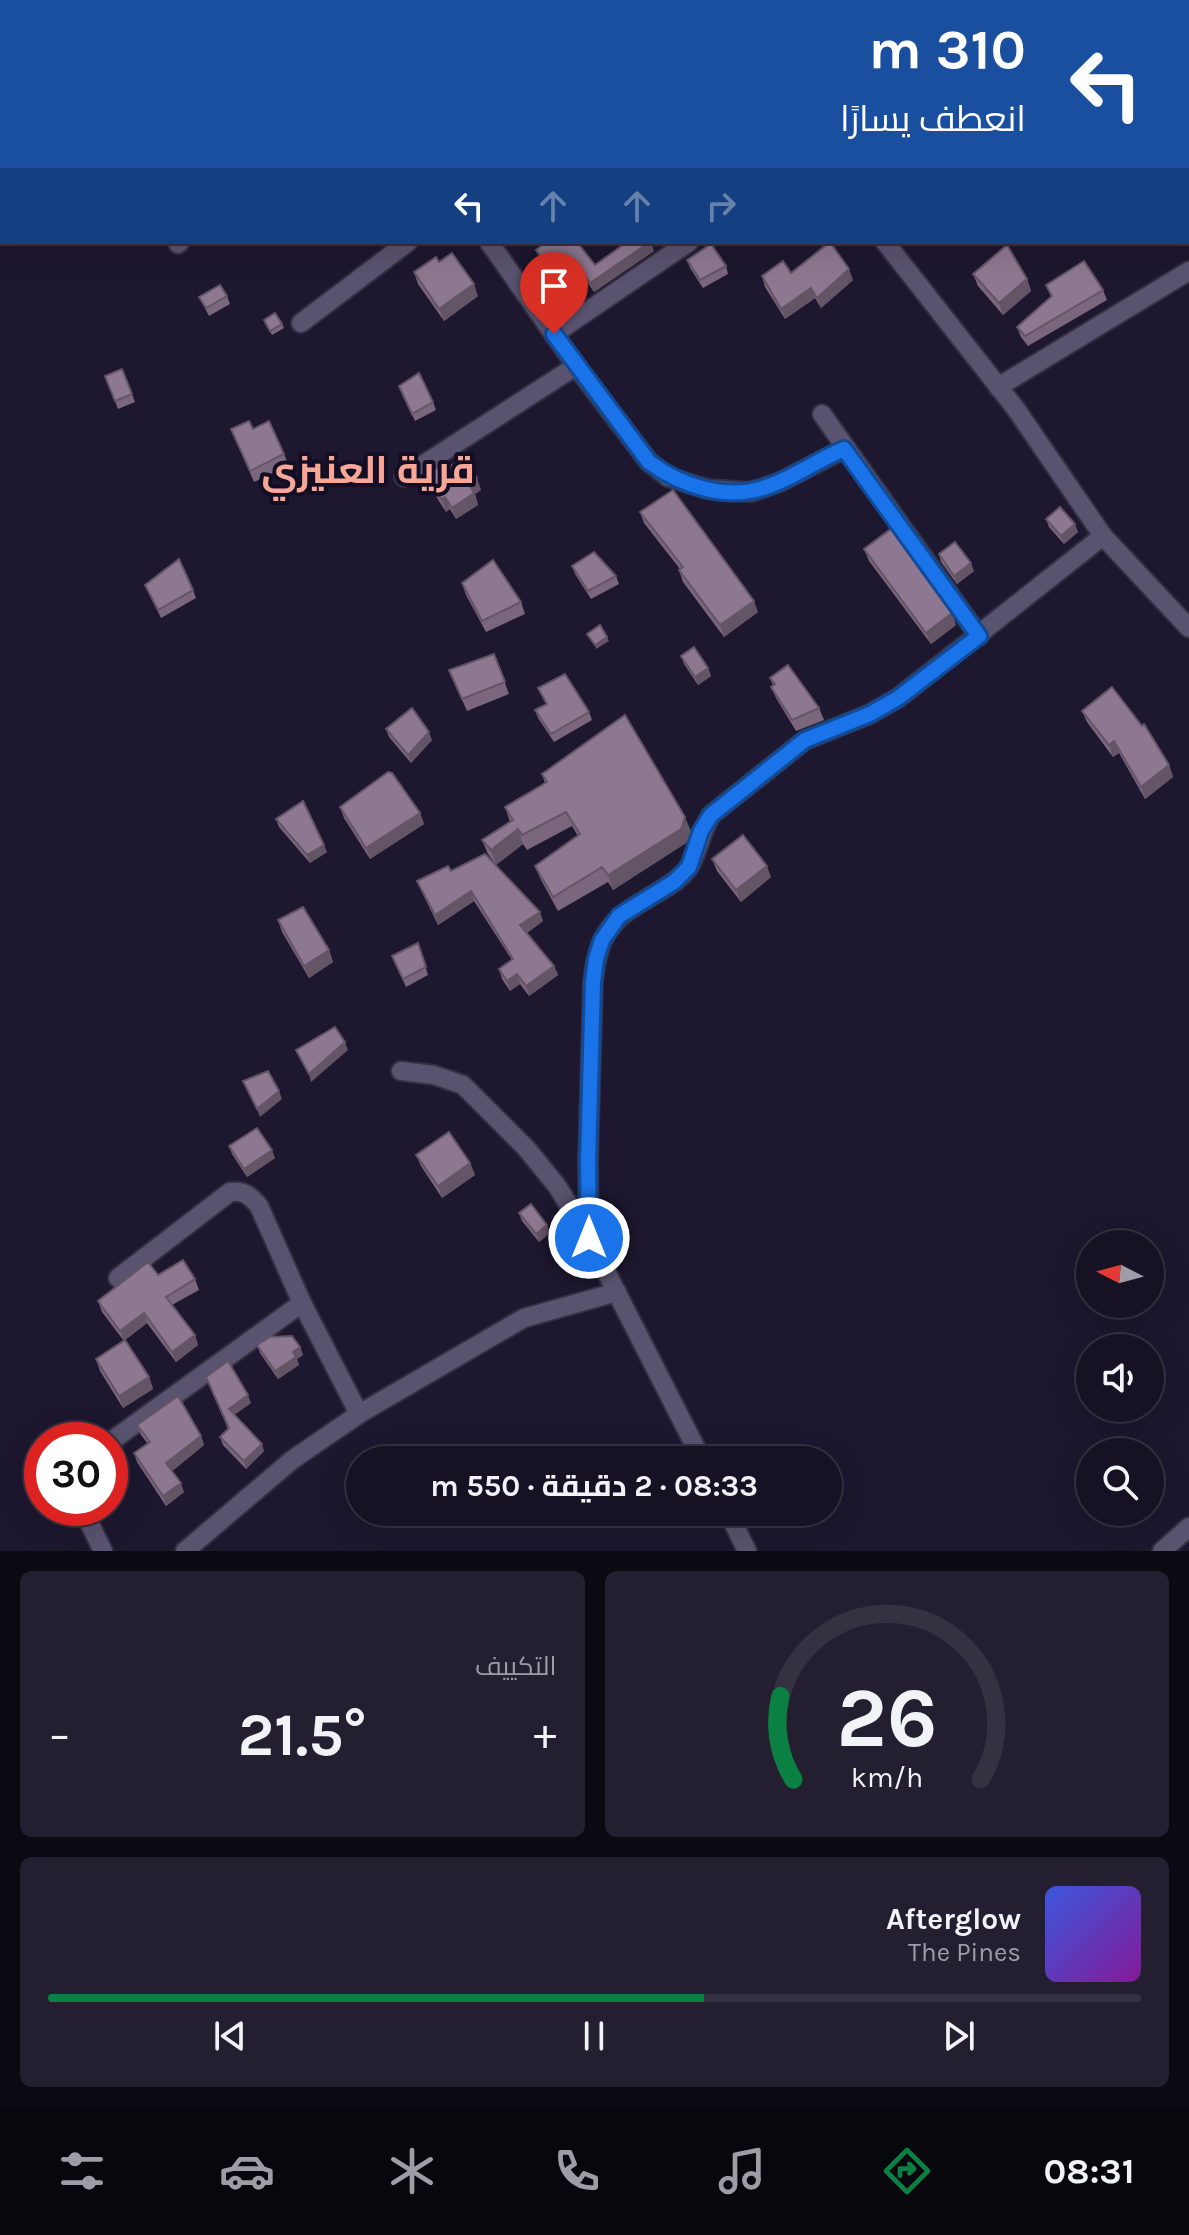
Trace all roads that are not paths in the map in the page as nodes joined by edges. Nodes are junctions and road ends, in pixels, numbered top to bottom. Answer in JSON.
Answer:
{"nodes":[{"id":1,"x":405,"y":244,"type":"edge"},
{"id":2,"x":490,"y":244,"type":"edge"},
{"id":3,"x":686,"y":244,"type":"edge"},
{"id":4,"x":887,"y":244,"type":"edge"},
{"id":5,"x":1189,"y":271,"type":"edge"},
{"id":6,"x":301,"y":323,"type":"dead end"},
{"id":7,"x":554,"y":334,"type":"junction"},
{"id":8,"x":576,"y":366,"type":"junction"},
{"id":9,"x":998,"y":387,"type":"junction"},
{"id":10,"x":822,"y":414,"type":"dead end"},
{"id":11,"x":844,"y":449,"type":"junction"},
{"id":12,"x":404,"y":477,"type":"dead end"},
{"id":13,"x":1103,"y":536,"type":"junction"},
{"id":14,"x":1189,"y":628,"type":"edge"},
{"id":15,"x":979,"y":636,"type":"junction"},
{"id":16,"x":401,"y":1071,"type":"dead end"},
{"id":17,"x":589,"y":1238,"type":"junction"},
{"id":18,"x":118,"y":1278,"type":"dead end"},
{"id":19,"x":617,"y":1292,"type":"junction"},
{"id":20,"x":302,"y":1303,"type":"junction"},
{"id":21,"x":359,"y":1414,"type":"junction"},
{"id":22,"x":128,"y":1429,"type":"edge"},
{"id":23,"x":695,"y":1446,"type":"edge"},
{"id":24,"x":91,"y":1526,"type":"edge"},
{"id":25,"x":735,"y":1526,"type":"edge"},
{"id":26,"x":1189,"y":1527,"type":"edge"},
{"id":27,"x":103,"y":1551,"type":"edge"},
{"id":28,"x":185,"y":1551,"type":"edge"},
{"id":29,"x":747,"y":1551,"type":"edge"},
{"id":30,"x":1162,"y":1551,"type":"edge"}],
"edges":[{"from":1,"to":6,"type":"street"},
{"from":2,"to":7,"type":"street"},
{"from":3,"to":7,"type":"street"},
{"from":4,"to":9,"type":"street"},
{"from":5,"to":9,"type":"street"},
{"from":7,"to":8,"type":"street"},
{"from":8,"to":11,"type":"street"},
{"from":8,"to":12,"type":"street"},
{"from":9,"to":13,"type":"street"},
{"from":10,"to":11,"type":"street"},
{"from":11,"to":15,"type":"street"},
{"from":13,"to":14,"type":"street"},
{"from":13,"to":15,"type":"street"},
{"from":15,"to":17,"type":"street"},
{"from":16,"to":17,"type":"street"},
{"from":17,"to":19,"type":"street"},
{"from":18,"to":20,"type":"street"},
{"from":19,"to":21,"type":"street"},
{"from":19,"to":23,"type":"street"},
{"from":20,"to":21,"type":"street"},
{"from":20,"to":22,"type":"street"},
{"from":21,"to":28,"type":"street"},
{"from":24,"to":27,"type":"street"},
{"from":25,"to":29,"type":"street"},
{"from":26,"to":30,"type":"street"}]}
